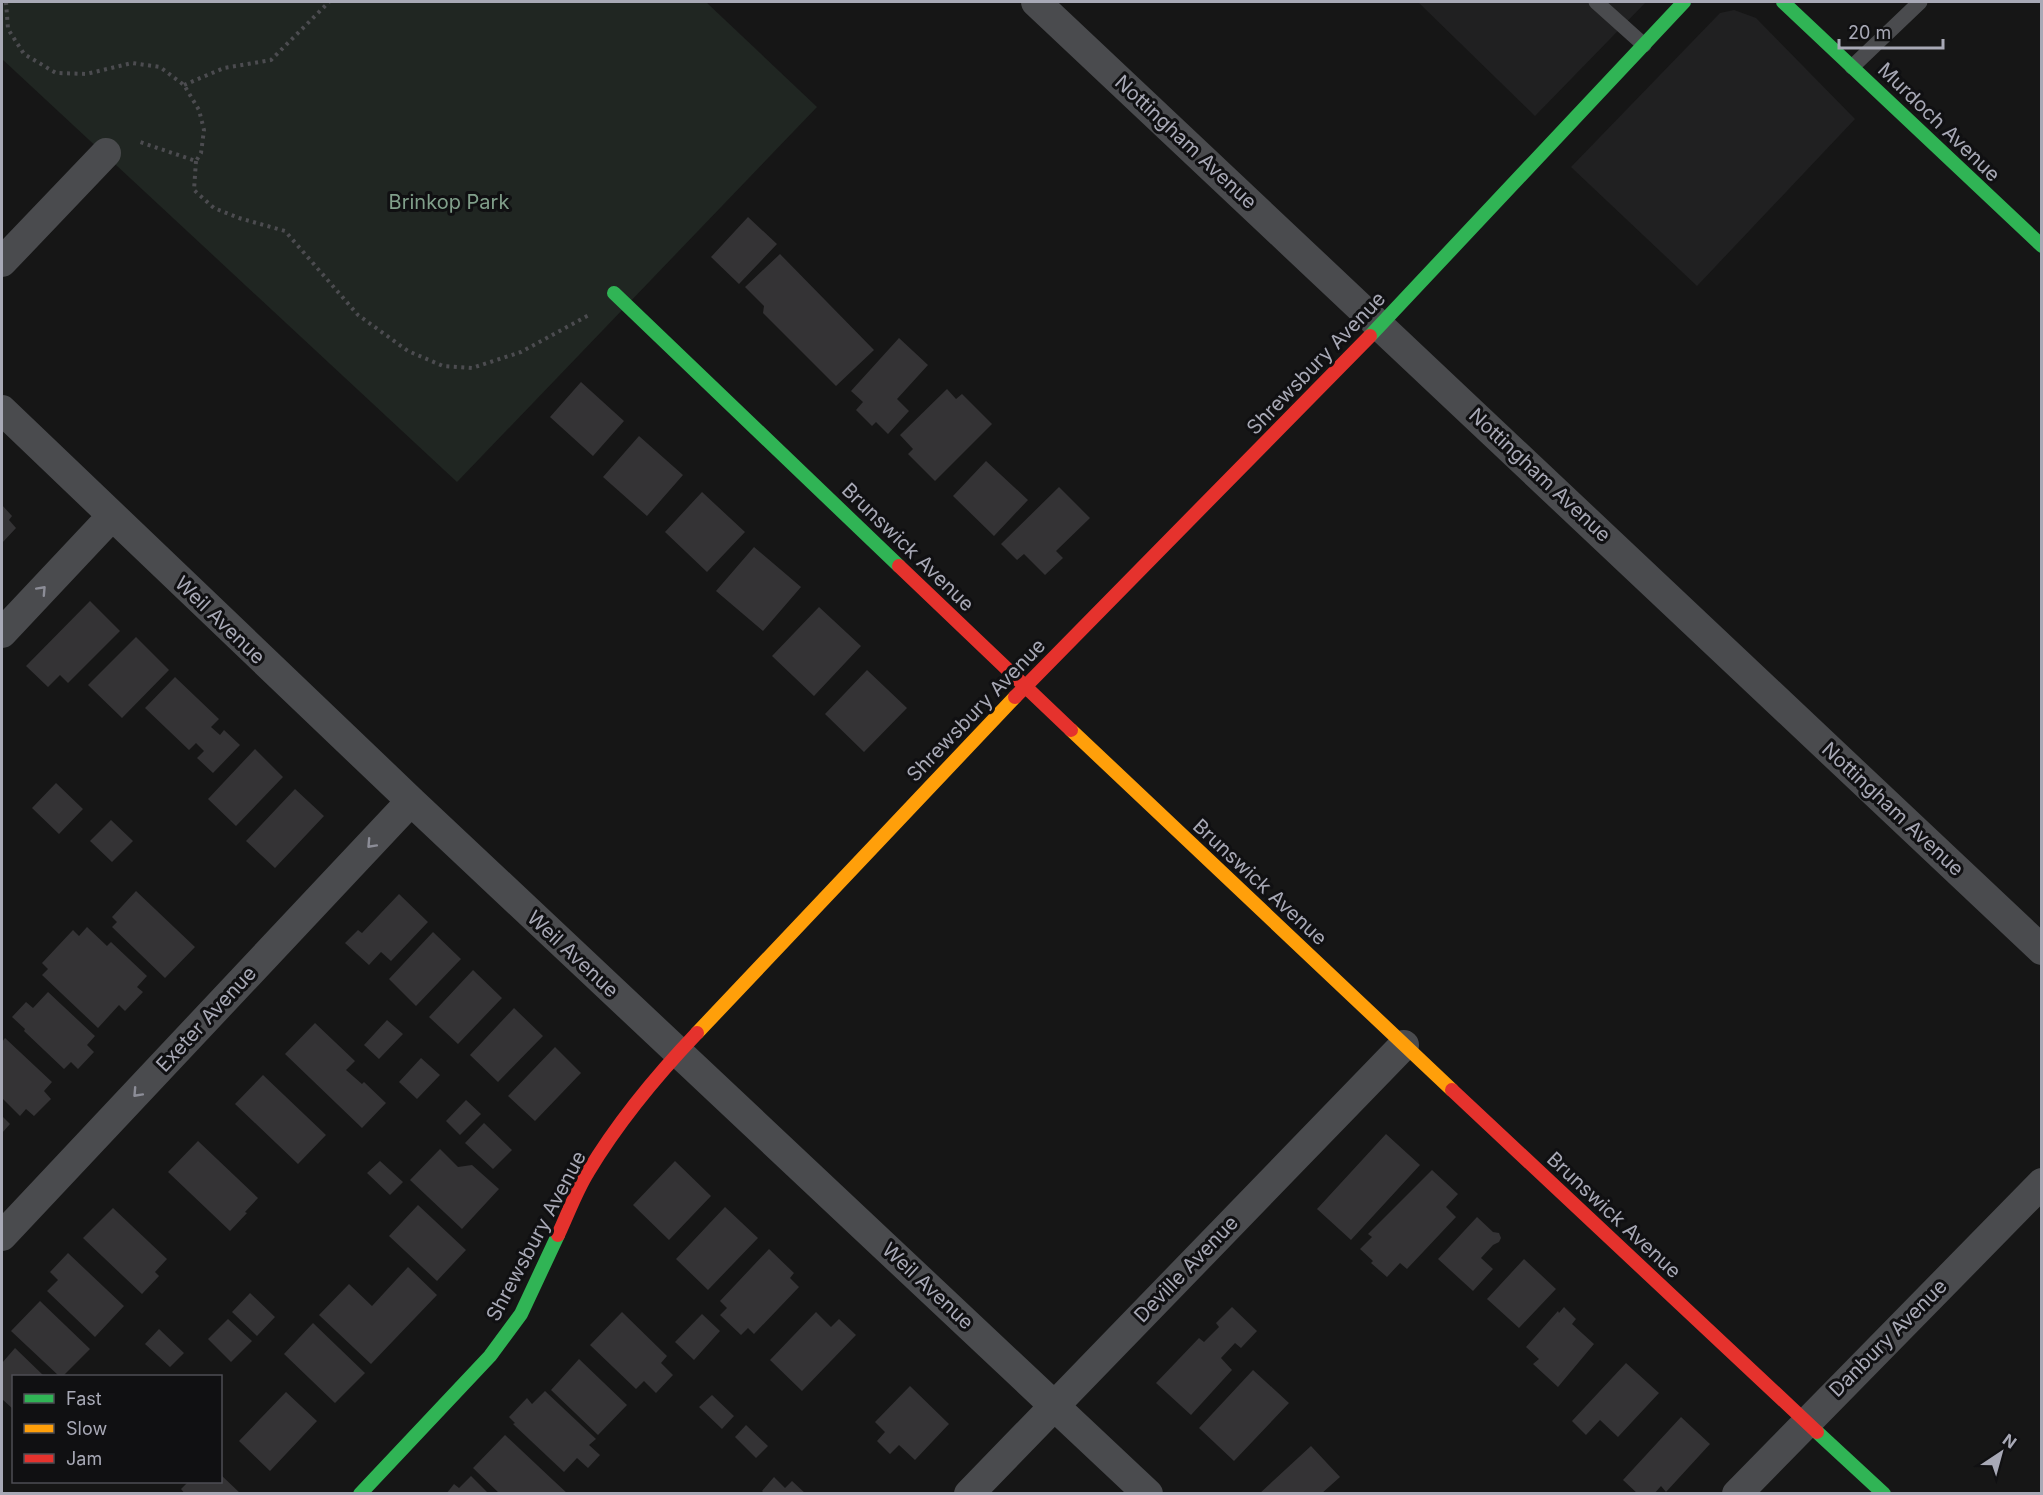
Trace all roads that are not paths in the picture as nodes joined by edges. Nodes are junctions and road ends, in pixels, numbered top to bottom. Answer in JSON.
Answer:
{"nodes":[{"id":1,"x":1036,"y":2,"type":"edge"},
{"id":2,"x":1596,"y":2,"type":"edge"},
{"id":3,"x":1684,"y":2,"type":"edge"},
{"id":4,"x":1783,"y":2,"type":"edge"},
{"id":5,"x":1920,"y":2,"type":"edge"},
{"id":6,"x":1644,"y":45,"type":"junction"},
{"id":7,"x":1852,"y":67,"type":"junction"},
{"id":8,"x":106,"y":153,"type":"road end"},
{"id":9,"x":2042,"y":246,"type":"edge"},
{"id":10,"x":2,"y":262,"type":"edge"},
{"id":11,"x":614,"y":293,"type":"road end"},
{"id":12,"x":1381,"y":325,"type":"junction"},
{"id":13,"x":2,"y":410,"type":"edge"},
{"id":14,"x":111,"y":516,"type":"junction"},
{"id":15,"x":2,"y":633,"type":"edge"},
{"id":16,"x":1025,"y":686,"type":"junction"},
{"id":17,"x":411,"y":801,"type":"junction"},
{"id":18,"x":2042,"y":950,"type":"edge"},
{"id":19,"x":1404,"y":1046,"type":"junction"},
{"id":20,"x":678,"y":1053,"type":"junction"},
{"id":21,"x":2042,"y":1183,"type":"edge"},
{"id":22,"x":2,"y":1236,"type":"edge"},
{"id":23,"x":1054,"y":1404,"type":"junction"},
{"id":24,"x":1806,"y":1421,"type":"junction"},
{"id":25,"x":360,"y":1494,"type":"edge"},
{"id":26,"x":969,"y":1494,"type":"edge"},
{"id":27,"x":1148,"y":1494,"type":"edge"},
{"id":28,"x":1737,"y":1494,"type":"edge"},
{"id":29,"x":1884,"y":1494,"type":"edge"}],
"edges":[{"from":1,"to":12,"type":"street","name":"Nottingham Avenue"},
{"from":2,"to":6,"type":"lane"},
{"from":3,"to":6,"type":"street","name":"Shrewsbury Avenue"},
{"from":4,"to":7,"type":"street","name":"Murdoch Avenue"},
{"from":5,"to":7,"type":"lane"},
{"from":6,"to":12,"type":"street","name":"Shrewsbury Avenue"},
{"from":7,"to":9,"type":"street","name":"Murdoch Avenue"},
{"from":8,"to":10,"type":"street"},
{"from":11,"to":16,"type":"street","name":"Brunswick Avenue"},
{"from":12,"to":16,"type":"street","name":"Shrewsbury Avenue"},
{"from":12,"to":18,"type":"street","name":"Nottingham Avenue"},
{"from":13,"to":14,"type":"street","name":"Weil Avenue"},
{"from":15,"to":14,"type":"street","one_way":true},
{"from":14,"to":17,"type":"street","name":"Weil Avenue"},
{"from":16,"to":19,"type":"street","name":"Brunswick Avenue"},
{"from":16,"to":20,"type":"street","name":"Shrewsbury Avenue"},
{"from":17,"to":20,"type":"street","name":"Weil Avenue"},
{"from":17,"to":22,"type":"street","name":"Exeter Avenue","one_way":true},
{"from":19,"to":23,"type":"street","name":"Deville Avenue"},
{"from":19,"to":24,"type":"street","name":"Brunswick Avenue"},
{"from":20,"to":23,"type":"street","name":"Weil Avenue"},
{"from":20,"to":25,"type":"street","name":"Shrewsbury Avenue"},
{"from":21,"to":24,"type":"street","name":"Danbury Avenue"},
{"from":23,"to":26,"type":"street","name":"Deville Avenue"},
{"from":23,"to":27,"type":"street","name":"Weil Avenue"},
{"from":24,"to":28,"type":"street","name":"Danbury Avenue"},
{"from":24,"to":29,"type":"street","name":"Brunswick Avenue"}]}
